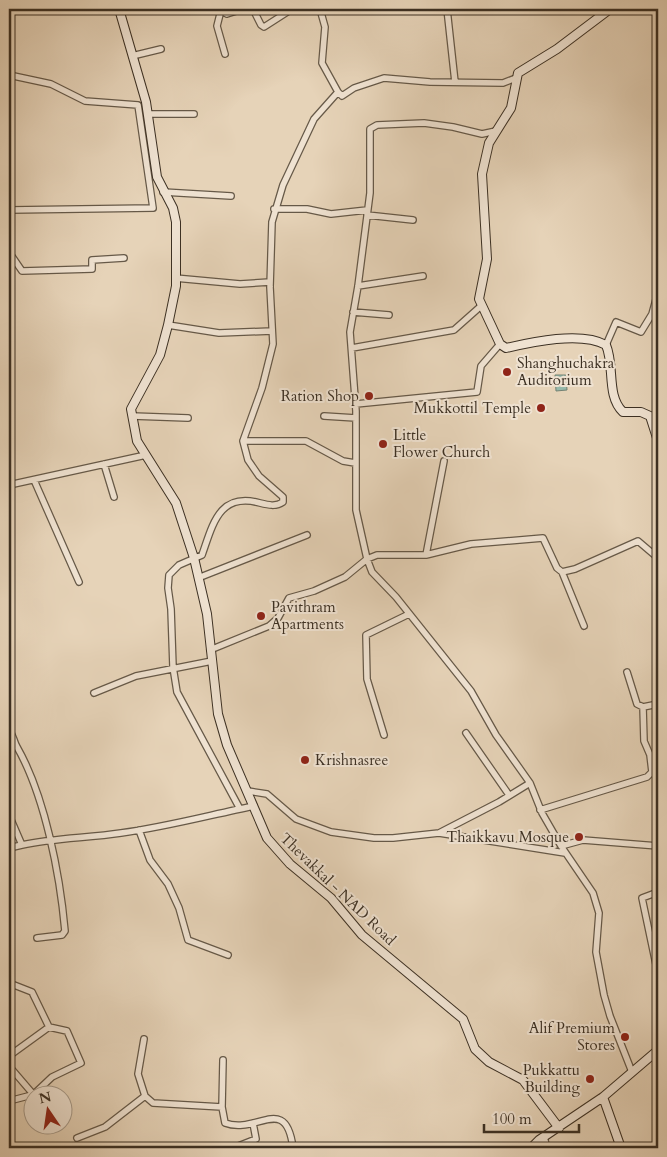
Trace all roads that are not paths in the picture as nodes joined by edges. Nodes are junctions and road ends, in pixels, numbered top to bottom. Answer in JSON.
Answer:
{"nodes":[{"id":1,"x":119,"y":9,"type":"edge"},
{"id":2,"x":243,"y":9,"type":"edge"},
{"id":3,"x":253,"y":9,"type":"edge"},
{"id":4,"x":292,"y":9,"type":"edge"},
{"id":5,"x":320,"y":9,"type":"edge"},
{"id":6,"x":447,"y":9,"type":"edge"},
{"id":7,"x":610,"y":9,"type":"edge"},
{"id":8,"x":219,"y":10,"type":"edge"},
{"id":9,"x":161,"y":49,"type":"dead end"},
{"id":10,"x":225,"y":54,"type":"dead end"},
{"id":11,"x":132,"y":56,"type":"junction"},
{"id":12,"x":9,"y":75,"type":"edge"},
{"id":13,"x":516,"y":78,"type":"junction"},
{"id":14,"x":455,"y":82,"type":"junction"},
{"id":15,"x":338,"y":92,"type":"junction"},
{"id":16,"x":147,"y":114,"type":"junction"},
{"id":17,"x":194,"y":114,"type":"dead end"},
{"id":18,"x":496,"y":131,"type":"junction"},
{"id":19,"x":163,"y":192,"type":"junction"},
{"id":20,"x":231,"y":196,"type":"dead end"},
{"id":21,"x":274,"y":209,"type":"junction"},
{"id":22,"x":9,"y":210,"type":"edge"},
{"id":23,"x":367,"y":213,"type":"junction"},
{"id":24,"x":413,"y":220,"type":"dead end"},
{"id":25,"x":9,"y":252,"type":"edge"},
{"id":26,"x":124,"y":258,"type":"dead end"},
{"id":27,"x":423,"y":276,"type":"dead end"},
{"id":28,"x":175,"y":278,"type":"junction"},
{"id":29,"x":270,"y":282,"type":"junction"},
{"id":30,"x":358,"y":286,"type":"junction"},
{"id":31,"x":658,"y":292,"type":"edge"},
{"id":32,"x":481,"y":306,"type":"junction"},
{"id":33,"x":353,"y":312,"type":"junction"},
{"id":34,"x":389,"y":315,"type":"dead end"},
{"id":35,"x":168,"y":325,"type":"junction"},
{"id":36,"x":272,"y":331,"type":"junction"},
{"id":37,"x":500,"y":344,"type":"junction"},
{"id":38,"x":606,"y":345,"type":"junction"},
{"id":39,"x":352,"y":348,"type":"junction"},
{"id":40,"x":356,"y":404,"type":"junction"},
{"id":41,"x":132,"y":416,"type":"junction"},
{"id":42,"x":324,"y":416,"type":"dead end"},
{"id":43,"x":188,"y":418,"type":"dead end"},
{"id":44,"x":356,"y":418,"type":"junction"},
{"id":45,"x":243,"y":441,"type":"junction"},
{"id":46,"x":658,"y":442,"type":"edge"},
{"id":47,"x":146,"y":455,"type":"junction"},
{"id":48,"x":444,"y":461,"type":"dead end"},
{"id":49,"x":354,"y":463,"type":"junction"},
{"id":50,"x":104,"y":464,"type":"junction"},
{"id":51,"x":34,"y":480,"type":"junction"},
{"id":52,"x":9,"y":485,"type":"edge"},
{"id":53,"x":114,"y":498,"type":"dead end"},
{"id":54,"x":307,"y":535,"type":"dead end"},
{"id":55,"x":426,"y":555,"type":"junction"},
{"id":56,"x":194,"y":558,"type":"junction"},
{"id":57,"x":658,"y":558,"type":"edge"},
{"id":58,"x":367,"y":559,"type":"junction"},
{"id":59,"x":562,"y":572,"type":"junction"},
{"id":60,"x":198,"y":578,"type":"junction"},
{"id":61,"x":79,"y":582,"type":"dead end"},
{"id":62,"x":409,"y":614,"type":"junction"},
{"id":63,"x":584,"y":626,"type":"dead end"},
{"id":64,"x":210,"y":650,"type":"junction"},
{"id":65,"x":212,"y":661,"type":"junction"},
{"id":66,"x":173,"y":667,"type":"junction"},
{"id":67,"x":627,"y":672,"type":"dead end"},
{"id":68,"x":94,"y":693,"type":"dead end"},
{"id":69,"x":658,"y":704,"type":"edge"},
{"id":70,"x":643,"y":707,"type":"junction"},
{"id":71,"x":9,"y":730,"type":"edge"},
{"id":72,"x":466,"y":733,"type":"dead end"},
{"id":73,"x":384,"y":735,"type":"dead end"},
{"id":74,"x":530,"y":783,"type":"junction"},
{"id":75,"x":248,"y":791,"type":"junction"},
{"id":76,"x":509,"y":795,"type":"junction"},
{"id":77,"x":254,"y":806,"type":"junction"},
{"id":78,"x":240,"y":809,"type":"junction"},
{"id":79,"x":540,"y":810,"type":"junction"},
{"id":80,"x":9,"y":815,"type":"edge"},
{"id":81,"x":139,"y":830,"type":"junction"},
{"id":82,"x":439,"y":833,"type":"junction"},
{"id":83,"x":49,"y":839,"type":"junction"},
{"id":84,"x":22,"y":845,"type":"junction"},
{"id":85,"x":561,"y":846,"type":"junction"},
{"id":86,"x":658,"y":846,"type":"edge"},
{"id":87,"x":9,"y":848,"type":"edge"},
{"id":88,"x":565,"y":853,"type":"junction"},
{"id":89,"x":658,"y":892,"type":"edge"},
{"id":90,"x":38,"y":938,"type":"dead end"},
{"id":91,"x":228,"y":955,"type":"dead end"},
{"id":92,"x":658,"y":974,"type":"edge"},
{"id":93,"x":9,"y":983,"type":"edge"},
{"id":94,"x":49,"y":1027,"type":"junction"},
{"id":95,"x":144,"y":1039,"type":"dead end"},
{"id":96,"x":658,"y":1050,"type":"edge"},
{"id":97,"x":9,"y":1056,"type":"edge"},
{"id":98,"x":223,"y":1060,"type":"dead end"},
{"id":99,"x":9,"y":1066,"type":"edge"},
{"id":100,"x":632,"y":1072,"type":"junction"},
{"id":101,"x":24,"y":1084,"type":"edge"},
{"id":102,"x":45,"y":1084,"type":"edge"},
{"id":103,"x":145,"y":1096,"type":"junction"},
{"id":104,"x":603,"y":1097,"type":"junction"},
{"id":105,"x":22,"y":1098,"type":"edge"},
{"id":106,"x":9,"y":1101,"type":"edge"},
{"id":107,"x":222,"y":1108,"type":"junction"},
{"id":108,"x":253,"y":1123,"type":"junction"},
{"id":109,"x":559,"y":1128,"type":"junction"},
{"id":110,"x":544,"y":1137,"type":"junction"},
{"id":111,"x":77,"y":1138,"type":"dead end"},
{"id":112,"x":233,"y":1148,"type":"edge"},
{"id":113,"x":293,"y":1148,"type":"edge"},
{"id":114,"x":531,"y":1148,"type":"edge"},
{"id":115,"x":547,"y":1148,"type":"edge"},
{"id":116,"x":621,"y":1148,"type":"edge"}],
"edges":[{"from":1,"to":11,"type":"main road","name":"Thevakkal - NAD Road"},
{"from":2,"to":8,"type":"street"},
{"from":3,"to":4,"type":"street"},
{"from":5,"to":15,"type":"street"},
{"from":6,"to":14,"type":"street"},
{"from":7,"to":13,"type":"main road"},
{"from":8,"to":10,"type":"street"},
{"from":9,"to":11,"type":"street"},
{"from":11,"to":16,"type":"main road","name":"Thevakkal - NAD Road"},
{"from":12,"to":22,"type":"street"},
{"from":13,"to":14,"type":"street"},
{"from":13,"to":18,"type":"main road"},
{"from":14,"to":15,"type":"street"},
{"from":15,"to":21,"type":"street"},
{"from":16,"to":17,"type":"street"},
{"from":16,"to":19,"type":"main road","name":"Thevakkal - NAD Road"},
{"from":18,"to":23,"type":"street"},
{"from":18,"to":32,"type":"main road"},
{"from":19,"to":20,"type":"street"},
{"from":19,"to":28,"type":"main road","name":"Thevakkal - NAD Road"},
{"from":21,"to":23,"type":"street"},
{"from":21,"to":29,"type":"street"},
{"from":23,"to":24,"type":"street"},
{"from":23,"to":30,"type":"street"},
{"from":25,"to":26,"type":"street"},
{"from":27,"to":30,"type":"street"},
{"from":28,"to":29,"type":"street"},
{"from":28,"to":35,"type":"main road","name":"Thevakkal - NAD Road"},
{"from":29,"to":36,"type":"street"},
{"from":30,"to":33,"type":"street"},
{"from":31,"to":38,"type":"street"},
{"from":32,"to":37,"type":"main road"},
{"from":32,"to":39,"type":"street"},
{"from":33,"to":34,"type":"street"},
{"from":33,"to":39,"type":"street"},
{"from":35,"to":36,"type":"street"},
{"from":35,"to":41,"type":"main road","name":"Thevakkal - NAD Road"},
{"from":36,"to":45,"type":"street"},
{"from":37,"to":38,"type":"main road"},
{"from":37,"to":40,"type":"street"},
{"from":38,"to":46,"type":"main road"},
{"from":39,"to":40,"type":"street"},
{"from":40,"to":44,"type":"street"},
{"from":41,"to":43,"type":"street"},
{"from":41,"to":47,"type":"main road","name":"Thevakkal - NAD Road"},
{"from":42,"to":44,"type":"street"},
{"from":44,"to":49,"type":"street"},
{"from":45,"to":49,"type":"street"},
{"from":45,"to":56,"type":"street"},
{"from":47,"to":50,"type":"street"},
{"from":47,"to":56,"type":"main road","name":"Thevakkal - NAD Road"},
{"from":48,"to":55,"type":"street"},
{"from":49,"to":58,"type":"street"},
{"from":50,"to":51,"type":"street"},
{"from":50,"to":53,"type":"street"},
{"from":51,"to":52,"type":"street"},
{"from":51,"to":61,"type":"street"},
{"from":54,"to":60,"type":"street"},
{"from":55,"to":58,"type":"street"},
{"from":55,"to":59,"type":"street"},
{"from":56,"to":60,"type":"main road","name":"Thevakkal - NAD Road"},
{"from":56,"to":66,"type":"street"},
{"from":57,"to":59,"type":"street"},
{"from":58,"to":62,"type":"street"},
{"from":58,"to":64,"type":"street"},
{"from":59,"to":63,"type":"street"},
{"from":60,"to":64,"type":"main road","name":"Thevakkal - NAD Road"},
{"from":62,"to":73,"type":"street"},
{"from":62,"to":74,"type":"street"},
{"from":64,"to":65,"type":"main road","name":"Thevakkal - NAD Road"},
{"from":65,"to":66,"type":"street"},
{"from":65,"to":75,"type":"main road","name":"Thevakkal - NAD Road"},
{"from":66,"to":68,"type":"street"},
{"from":66,"to":78,"type":"street"},
{"from":67,"to":70,"type":"street"},
{"from":69,"to":70,"type":"street"},
{"from":70,"to":79,"type":"street"},
{"from":71,"to":83,"type":"street"},
{"from":72,"to":76,"type":"street"},
{"from":74,"to":76,"type":"street"},
{"from":74,"to":79,"type":"street"},
{"from":75,"to":77,"type":"main road","name":"Thevakkal - NAD Road"},
{"from":75,"to":82,"type":"street"},
{"from":76,"to":82,"type":"street"},
{"from":77,"to":78,"type":"street"},
{"from":77,"to":109,"type":"main road","name":"Thevakkal - NAD Road"},
{"from":78,"to":81,"type":"street"},
{"from":79,"to":85,"type":"street"},
{"from":80,"to":84,"type":"street"},
{"from":81,"to":83,"type":"street"},
{"from":81,"to":91,"type":"street"},
{"from":82,"to":88,"type":"street"},
{"from":83,"to":84,"type":"street"},
{"from":83,"to":90,"type":"street"},
{"from":84,"to":87,"type":"street"},
{"from":85,"to":86,"type":"street"},
{"from":85,"to":88,"type":"street"},
{"from":88,"to":100,"type":"street"},
{"from":89,"to":92,"type":"street"},
{"from":93,"to":94,"type":"street"},
{"from":94,"to":97,"type":"street"},
{"from":94,"to":102,"type":"street"},
{"from":95,"to":103,"type":"street"},
{"from":96,"to":100,"type":"main road"},
{"from":98,"to":107,"type":"street"},
{"from":99,"to":101,"type":"street"},
{"from":100,"to":104,"type":"main road"},
{"from":103,"to":107,"type":"street"},
{"from":103,"to":111,"type":"street"},
{"from":104,"to":109,"type":"main road"},
{"from":104,"to":116,"type":"main road"},
{"from":105,"to":106,"type":"street"},
{"from":107,"to":108,"type":"street"},
{"from":108,"to":112,"type":"street"},
{"from":108,"to":113,"type":"street"},
{"from":109,"to":110,"type":"main road"},
{"from":110,"to":114,"type":"main road"},
{"from":110,"to":115,"type":"street"}]}
